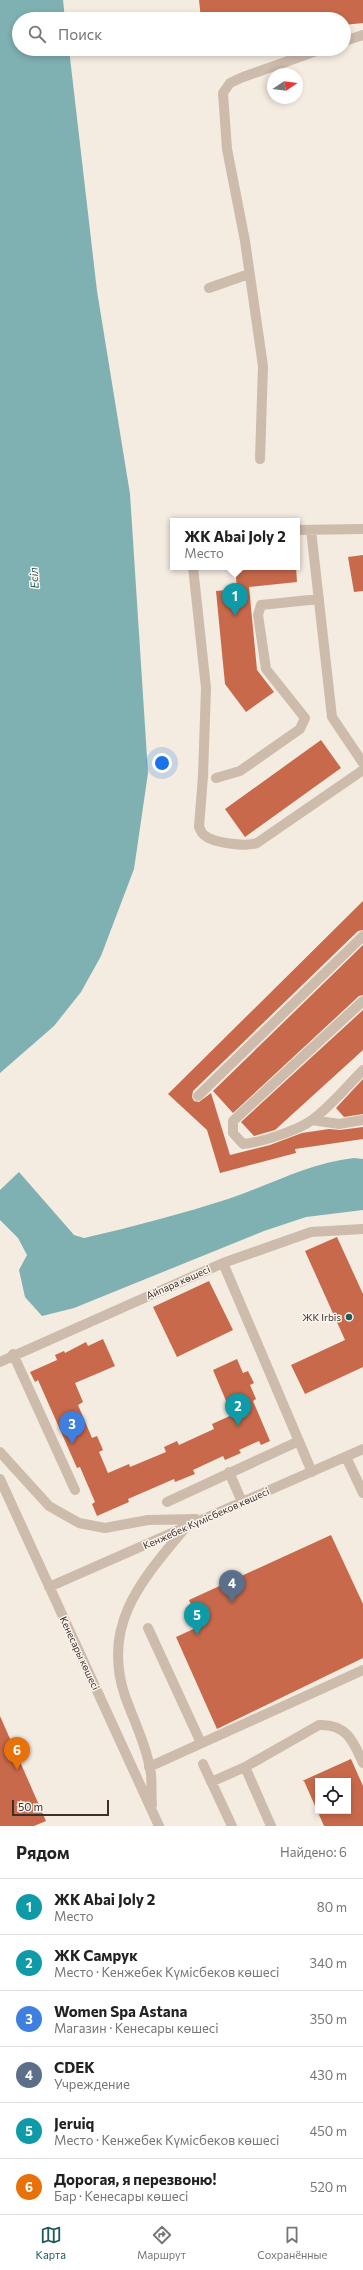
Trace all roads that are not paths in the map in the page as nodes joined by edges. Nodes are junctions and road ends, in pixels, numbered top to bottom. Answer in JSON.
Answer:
{"nodes":[{"id":1,"x":363,"y":35,"type":"edge"},
{"id":2,"x":351,"y":39,"type":"edge"},
{"id":3,"x":302,"y":56,"type":"edge"},
{"id":4,"x":249,"y":274,"type":"junction"},
{"id":5,"x":209,"y":288,"type":"dead end"},
{"id":6,"x":260,"y":459,"type":"dead end"},
{"id":7,"x":363,"y":529,"type":"edge"},
{"id":8,"x":300,"y":530,"type":"edge"},
{"id":9,"x":311,"y":530,"type":"junction"},
{"id":10,"x":193,"y":570,"type":"edge"},
{"id":11,"x":319,"y":599,"type":"junction"},
{"id":12,"x":363,"y":762,"type":"edge"},
{"id":13,"x":363,"y":770,"type":"edge"},
{"id":14,"x":216,"y":778,"type":"dead end"},
{"id":15,"x":363,"y":936,"type":"edge"},
{"id":16,"x":363,"y":1001,"type":"edge"},
{"id":17,"x":363,"y":1070,"type":"edge"},
{"id":18,"x":198,"y":1096,"type":"dead end"},
{"id":19,"x":312,"y":1120,"type":"junction"},
{"id":20,"x":363,"y":1120,"type":"edge"},
{"id":21,"x":363,"y":1230,"type":"edge"},
{"id":22,"x":223,"y":1263,"type":"junction"},
{"id":23,"x":13,"y":1354,"type":"junction"},
{"id":24,"x":0,"y":1362,"type":"edge"},
{"id":25,"x":299,"y":1441,"type":"junction"},
{"id":26,"x":363,"y":1449,"type":"edge"},
{"id":27,"x":0,"y":1452,"type":"edge"},
{"id":28,"x":346,"y":1457,"type":"junction"},
{"id":29,"x":229,"y":1472,"type":"junction"},
{"id":30,"x":312,"y":1472,"type":"junction"},
{"id":31,"x":0,"y":1479,"type":"edge"},
{"id":32,"x":75,"y":1490,"type":"dead end"},
{"id":33,"x":363,"y":1493,"type":"edge"},
{"id":34,"x":3,"y":1497,"type":"edge"},
{"id":35,"x":167,"y":1502,"type":"dead end"},
{"id":36,"x":242,"y":1502,"type":"junction"},
{"id":37,"x":202,"y":1519,"type":"junction"},
{"id":38,"x":187,"y":1526,"type":"junction"},
{"id":39,"x":49,"y":1587,"type":"junction"},
{"id":40,"x":148,"y":1628,"type":"dead end"},
{"id":41,"x":363,"y":1670,"type":"edge"},
{"id":42,"x":201,"y":1743,"type":"junction"},
{"id":43,"x":363,"y":1763,"type":"edge"},
{"id":44,"x":203,"y":1764,"type":"dead end"},
{"id":45,"x":149,"y":1767,"type":"junction"},
{"id":46,"x":245,"y":1767,"type":"junction"},
{"id":47,"x":215,"y":1781,"type":"junction"},
{"id":48,"x":152,"y":1808,"type":"junction"},
{"id":49,"x":157,"y":1825,"type":"edge"},
{"id":50,"x":232,"y":1826,"type":"edge"},
{"id":51,"x":271,"y":1826,"type":"edge"}],
"edges":[{"from":1,"to":2,"type":"street"},
{"from":3,"to":4,"type":"street"},
{"from":4,"to":5,"type":"street"},
{"from":4,"to":6,"type":"street"},
{"from":7,"to":9,"type":"street"},
{"from":8,"to":9,"type":"street"},
{"from":9,"to":11,"type":"street"},
{"from":10,"to":13,"type":"street"},
{"from":11,"to":12,"type":"street"},
{"from":11,"to":14,"type":"street"},
{"from":15,"to":18,"type":"street"},
{"from":16,"to":19,"type":"street"},
{"from":17,"to":19,"type":"street"},
{"from":19,"to":20,"type":"street"},
{"from":21,"to":22,"type":"street","name":"Айпара көшесі"},
{"from":22,"to":23,"type":"street","name":"Айпара көшесі"},
{"from":22,"to":25,"type":"street"},
{"from":23,"to":24,"type":"street","name":"Айпара көшесі"},
{"from":23,"to":32,"type":"street"},
{"from":25,"to":29,"type":"street"},
{"from":25,"to":30,"type":"street"},
{"from":26,"to":28,"type":"street","name":"Кенжебек Күмісбеков көшесі"},
{"from":27,"to":37,"type":"street"},
{"from":28,"to":30,"type":"street","name":"Кенжебек Күмісбеков көшесі"},
{"from":28,"to":33,"type":"street"},
{"from":29,"to":35,"type":"street"},
{"from":29,"to":36,"type":"street"},
{"from":30,"to":36,"type":"street","name":"Кенжебек Күмісбеков көшесі"},
{"from":31,"to":34,"type":"street","name":"Кенесары көшесі"},
{"from":34,"to":39,"type":"street","name":"Кенесары көшесі"},
{"from":36,"to":37,"type":"street","name":"Кенжебек Күмісбеков көшесі"},
{"from":37,"to":38,"type":"street","name":"Кенжебек Күмісбеков көшесі"},
{"from":38,"to":39,"type":"street","name":"Кенжебек Күмісбеков көшесі"},
{"from":38,"to":45,"type":"street"},
{"from":39,"to":48,"type":"street","name":"Кенесары көшесі"},
{"from":40,"to":42,"type":"street"},
{"from":41,"to":42,"type":"street"},
{"from":42,"to":45,"type":"street"},
{"from":43,"to":46,"type":"street"},
{"from":44,"to":47,"type":"street"},
{"from":45,"to":48,"type":"street"},
{"from":46,"to":47,"type":"street"},
{"from":46,"to":51,"type":"street"},
{"from":47,"to":50,"type":"street"},
{"from":48,"to":49,"type":"street","name":"Кенесары көшесі"}]}
